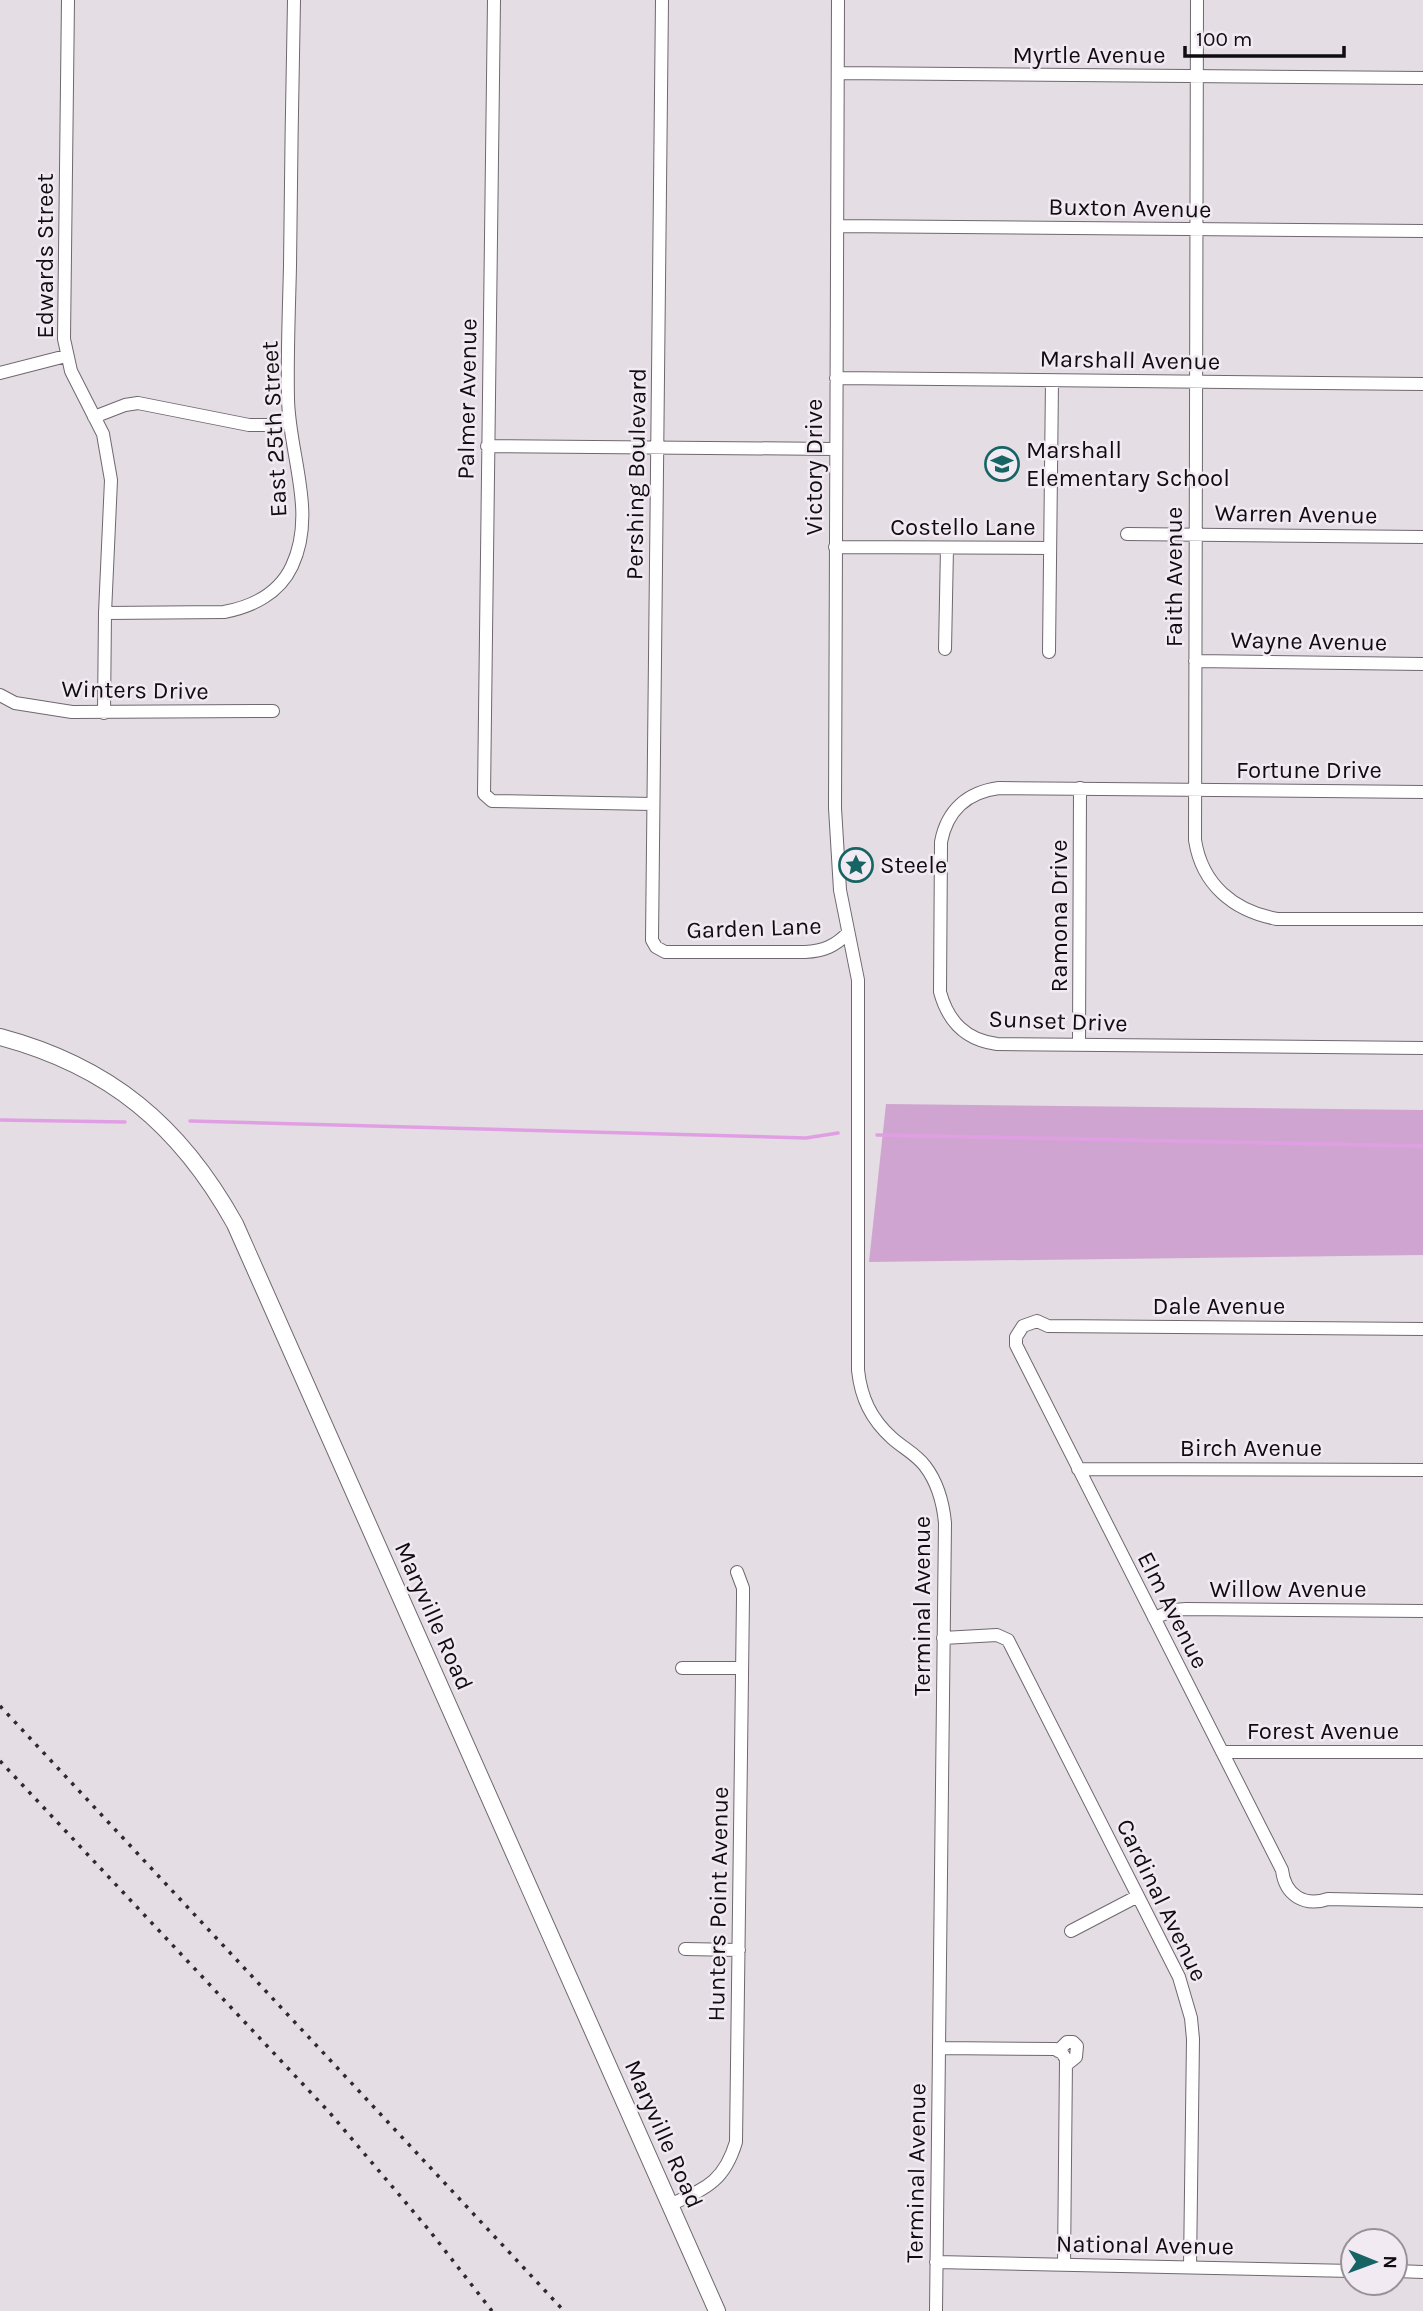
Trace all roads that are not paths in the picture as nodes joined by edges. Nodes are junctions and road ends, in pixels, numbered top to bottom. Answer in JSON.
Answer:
{"nodes":[{"id":1,"x":68,"y":0,"type":"edge"},
{"id":2,"x":293,"y":0,"type":"edge"},
{"id":3,"x":494,"y":0,"type":"edge"},
{"id":4,"x":663,"y":0,"type":"edge"},
{"id":5,"x":838,"y":0,"type":"edge"},
{"id":6,"x":1198,"y":0,"type":"edge"},
{"id":7,"x":838,"y":73,"type":"junction"},
{"id":8,"x":1198,"y":77,"type":"junction"},
{"id":9,"x":1423,"y":78,"type":"edge"},
{"id":10,"x":837,"y":226,"type":"junction"},
{"id":11,"x":1197,"y":230,"type":"junction"},
{"id":12,"x":1423,"y":231,"type":"edge"},
{"id":13,"x":66,"y":356,"type":"junction"},
{"id":14,"x":0,"y":373,"type":"edge"},
{"id":15,"x":836,"y":378,"type":"junction"},
{"id":16,"x":1052,"y":381,"type":"junction"},
{"id":17,"x":1196,"y":382,"type":"junction"},
{"id":18,"x":1423,"y":384,"type":"edge"},
{"id":19,"x":94,"y":416,"type":"junction"},
{"id":20,"x":289,"y":422,"type":"junction"},
{"id":21,"x":487,"y":446,"type":"junction"},
{"id":22,"x":657,"y":447,"type":"junction"},
{"id":23,"x":835,"y":449,"type":"junction"},
{"id":24,"x":1127,"y":534,"type":"dead end"},
{"id":25,"x":1195,"y":534,"type":"junction"},
{"id":26,"x":1423,"y":537,"type":"edge"},
{"id":27,"x":835,"y":547,"type":"junction"},
{"id":28,"x":947,"y":548,"type":"junction"},
{"id":29,"x":1050,"y":548,"type":"junction"},
{"id":30,"x":104,"y":613,"type":"junction"},
{"id":31,"x":946,"y":649,"type":"dead end"},
{"id":32,"x":1049,"y":652,"type":"dead end"},
{"id":33,"x":1195,"y":662,"type":"junction"},
{"id":34,"x":1423,"y":664,"type":"edge"},
{"id":35,"x":0,"y":695,"type":"edge"},
{"id":36,"x":273,"y":711,"type":"dead end"},
{"id":37,"x":104,"y":713,"type":"junction"},
{"id":38,"x":1080,"y":788,"type":"junction"},
{"id":39,"x":1195,"y":790,"type":"junction"},
{"id":40,"x":1423,"y":792,"type":"edge"},
{"id":41,"x":653,"y":804,"type":"junction"},
{"id":42,"x":1423,"y":919,"type":"edge"},
{"id":43,"x":848,"y":933,"type":"junction"},
{"id":44,"x":656,"y":947,"type":"joint"},
{"id":45,"x":0,"y":1037,"type":"edge"},
{"id":46,"x":1079,"y":1045,"type":"junction"},
{"id":47,"x":1423,"y":1048,"type":"edge"},
{"id":48,"x":1423,"y":1329,"type":"edge"},
{"id":49,"x":1019,"y":1330,"type":"joint"},
{"id":50,"x":1078,"y":1469,"type":"junction"},
{"id":51,"x":1423,"y":1470,"type":"edge"},
{"id":52,"x":737,"y":1572,"type":"dead end"},
{"id":53,"x":1423,"y":1611,"type":"edge"},
{"id":54,"x":1154,"y":1618,"type":"junction"},
{"id":55,"x":943,"y":1637,"type":"junction"},
{"id":56,"x":682,"y":1668,"type":"dead end"},
{"id":57,"x":742,"y":1668,"type":"junction"},
{"id":58,"x":1222,"y":1752,"type":"junction"},
{"id":59,"x":1423,"y":1752,"type":"edge"},
{"id":60,"x":1138,"y":1896,"type":"junction"},
{"id":61,"x":1423,"y":1901,"type":"edge"},
{"id":62,"x":1070,"y":1931,"type":"dead end"},
{"id":63,"x":685,"y":1949,"type":"dead end"},
{"id":64,"x":739,"y":1950,"type":"junction"},
{"id":65,"x":939,"y":2048,"type":"junction"},
{"id":66,"x":670,"y":2204,"type":"junction"},
{"id":67,"x":936,"y":2262,"type":"junction"},
{"id":68,"x":1064,"y":2265,"type":"junction"},
{"id":69,"x":1190,"y":2267,"type":"junction"},
{"id":70,"x":1339,"y":2271,"type":"edge"},
{"id":71,"x":717,"y":2311,"type":"edge"},
{"id":72,"x":936,"y":2311,"type":"edge"}],
"edges":[{"from":1,"to":13,"type":"street","name":"Edwards Street"},
{"from":2,"to":20,"type":"street","name":"East 25th Street"},
{"from":3,"to":21,"type":"street","name":"Palmer Avenue"},
{"from":4,"to":22,"type":"street","name":"Pershing Boulevard"},
{"from":5,"to":7,"type":"street","name":"Victory Drive"},
{"from":6,"to":8,"type":"street","name":"Faith Avenue"},
{"from":7,"to":8,"type":"street","name":"Myrtle Avenue"},
{"from":7,"to":10,"type":"street","name":"Victory Drive"},
{"from":8,"to":9,"type":"street","name":"Myrtle Avenue"},
{"from":8,"to":11,"type":"street","name":"Faith Avenue"},
{"from":10,"to":11,"type":"street","name":"Buxton Avenue"},
{"from":10,"to":15,"type":"street","name":"Victory Drive"},
{"from":11,"to":12,"type":"street","name":"Buxton Avenue"},
{"from":11,"to":17,"type":"street","name":"Faith Avenue"},
{"from":13,"to":14,"type":"street"},
{"from":13,"to":19,"type":"street","name":"Edwards Street"},
{"from":15,"to":16,"type":"street","name":"Marshall Avenue"},
{"from":15,"to":23,"type":"street","name":"Victory Drive"},
{"from":16,"to":17,"type":"street","name":"Marshall Avenue"},
{"from":16,"to":29,"type":"street","name":"Costello Lane"},
{"from":17,"to":18,"type":"street","name":"Marshall Avenue"},
{"from":17,"to":25,"type":"street","name":"Faith Avenue"},
{"from":19,"to":20,"type":"street"},
{"from":19,"to":30,"type":"street","name":"Edwards Street"},
{"from":20,"to":30,"type":"street","name":"East 25th Street"},
{"from":21,"to":22,"type":"street"},
{"from":21,"to":41,"type":"street","name":"Palmer Avenue"},
{"from":22,"to":23,"type":"street"},
{"from":22,"to":41,"type":"street","name":"Pershing Boulevard"},
{"from":23,"to":27,"type":"street","name":"Victory Drive"},
{"from":24,"to":25,"type":"street","name":"Warren Avenue"},
{"from":25,"to":26,"type":"street","name":"Warren Avenue"},
{"from":25,"to":33,"type":"street","name":"Faith Avenue"},
{"from":27,"to":28,"type":"street","name":"Costello Lane"},
{"from":27,"to":43,"type":"street","name":"Victory Drive"},
{"from":28,"to":29,"type":"street","name":"Costello Lane"},
{"from":28,"to":31,"type":"street"},
{"from":29,"to":32,"type":"street"},
{"from":30,"to":37,"type":"street","name":"Edwards Street"},
{"from":33,"to":34,"type":"street","name":"Wayne Avenue"},
{"from":33,"to":39,"type":"street","name":"Faith Avenue"},
{"from":35,"to":37,"type":"street","name":"Winters Drive"},
{"from":36,"to":37,"type":"street","name":"Winters Drive"},
{"from":38,"to":39,"type":"street","name":"Sunset Drive"},
{"from":38,"to":46,"type":"street","name":"Ramona Drive"},
{"from":38,"to":46,"type":"street","name":"Sunset Drive"},
{"from":39,"to":40,"type":"street","name":"Fortune Drive"},
{"from":39,"to":42,"type":"street","name":"Faith Avenue"},
{"from":41,"to":44,"type":"street","name":"Pershing Boulevard"},
{"from":43,"to":44,"type":"street","name":"Garden Lane"},
{"from":43,"to":55,"type":"street","name":"Terminal Avenue"},
{"from":45,"to":66,"type":"main road","name":"Maryville Road"},
{"from":46,"to":47,"type":"street","name":"Sunset Drive"},
{"from":48,"to":49,"type":"street","name":"Dale Avenue"},
{"from":49,"to":50,"type":"street","name":"Elm Avenue"},
{"from":50,"to":51,"type":"street","name":"Birch Avenue"},
{"from":50,"to":54,"type":"street","name":"Elm Avenue"},
{"from":52,"to":57,"type":"street","name":"Hunters Point Avenue"},
{"from":53,"to":54,"type":"street","name":"Willow Avenue"},
{"from":54,"to":58,"type":"street","name":"Elm Avenue"},
{"from":55,"to":60,"type":"street","name":"Cardinal Avenue"},
{"from":55,"to":65,"type":"street","name":"Terminal Avenue"},
{"from":56,"to":57,"type":"street"},
{"from":57,"to":64,"type":"street","name":"Hunters Point Avenue"},
{"from":58,"to":59,"type":"street","name":"Forest Avenue"},
{"from":58,"to":61,"type":"street","name":"Elm Avenue"},
{"from":60,"to":62,"type":"street"},
{"from":60,"to":69,"type":"street","name":"Cardinal Avenue"},
{"from":63,"to":64,"type":"street"},
{"from":64,"to":66,"type":"street","name":"Hunters Point Avenue"},
{"from":65,"to":67,"type":"street","name":"Terminal Avenue"},
{"from":65,"to":68,"type":"street"},
{"from":66,"to":71,"type":"main road","name":"Maryville Road"},
{"from":67,"to":68,"type":"street","name":"National Avenue"},
{"from":67,"to":72,"type":"street","name":"Terminal Avenue"},
{"from":68,"to":69,"type":"street","name":"National Avenue"},
{"from":69,"to":70,"type":"street","name":"National Avenue"}]}
